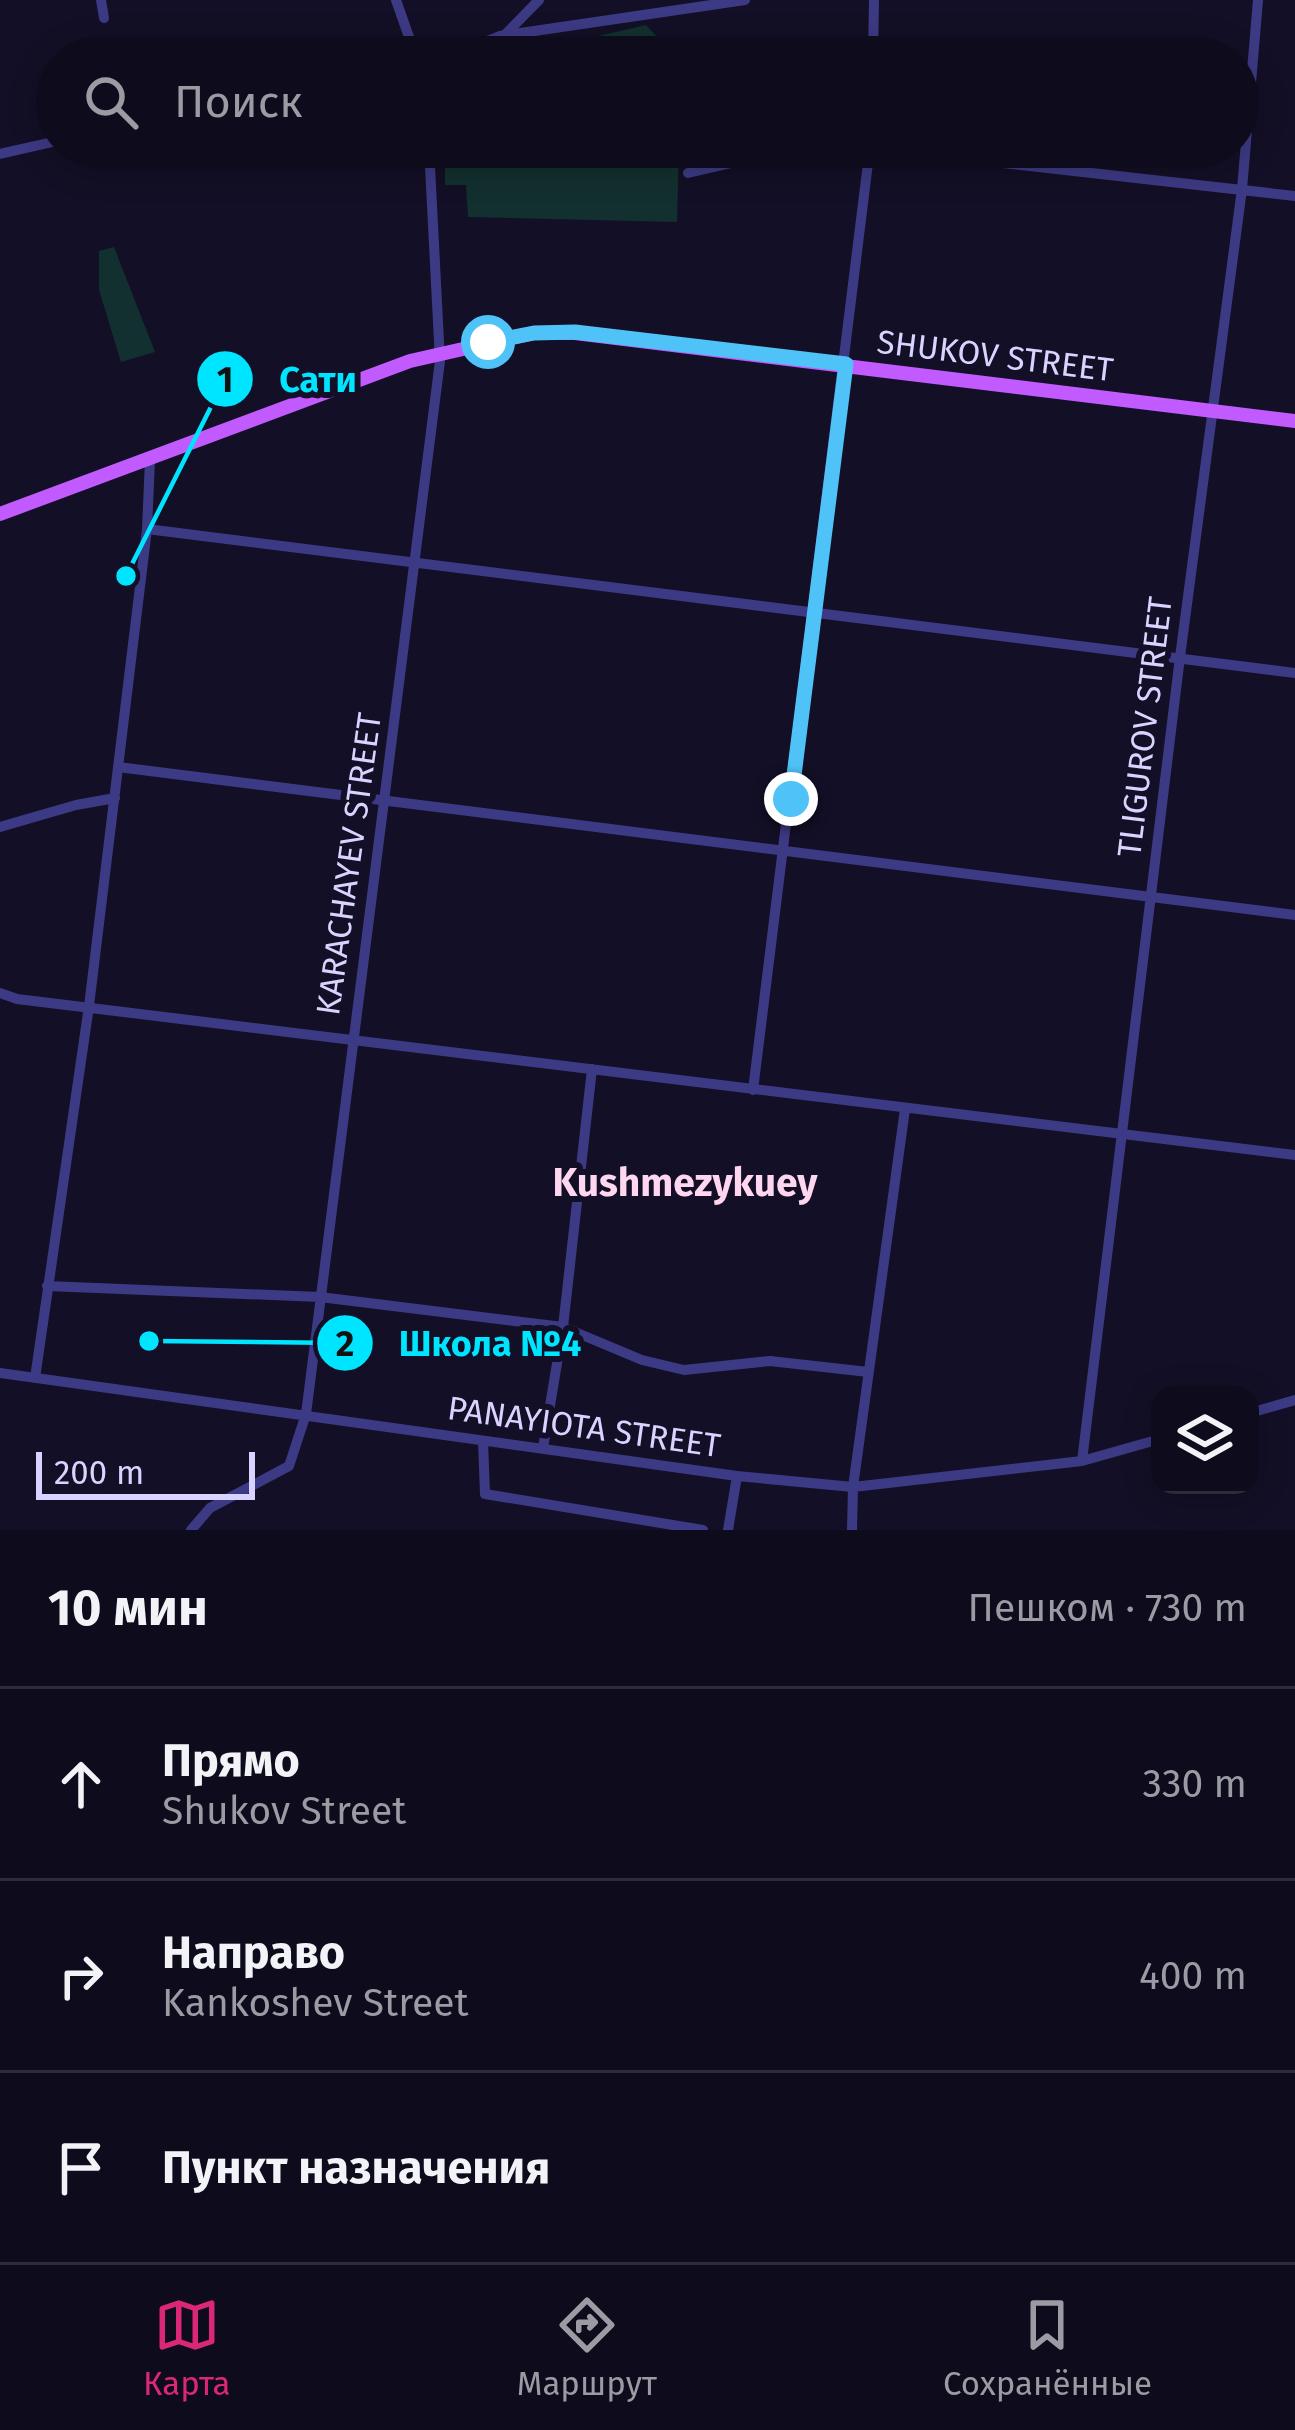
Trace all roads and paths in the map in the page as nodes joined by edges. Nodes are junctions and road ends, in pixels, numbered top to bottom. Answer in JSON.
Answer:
{"nodes":[{"id":1,"x":101,"y":0,"type":"edge"},
{"id":2,"x":396,"y":0,"type":"edge"},
{"id":3,"x":539,"y":0,"type":"edge"},
{"id":4,"x":745,"y":0,"type":"edge"},
{"id":5,"x":874,"y":0,"type":"edge"},
{"id":6,"x":1258,"y":0,"type":"edge"},
{"id":7,"x":104,"y":18,"type":"dead end"},
{"id":8,"x":409,"y":36,"type":"edge"},
{"id":9,"x":500,"y":36,"type":"joint"},
{"id":10,"x":873,"y":36,"type":"edge"},
{"id":11,"x":1255,"y":36,"type":"edge"},
{"id":12,"x":36,"y":146,"type":"edge"},
{"id":13,"x":0,"y":154,"type":"edge"},
{"id":14,"x":430,"y":168,"type":"edge"},
{"id":15,"x":706,"y":168,"type":"edge"},
{"id":16,"x":866,"y":168,"type":"edge"},
{"id":17,"x":1055,"y":168,"type":"edge"},
{"id":18,"x":1244,"y":168,"type":"edge"},
{"id":19,"x":688,"y":172,"type":"dead end"},
{"id":20,"x":1242,"y":189,"type":"junction"},
{"id":21,"x":1295,"y":196,"type":"edge"},
{"id":22,"x":441,"y":353,"type":"junction"},
{"id":23,"x":846,"y":364,"type":"junction"},
{"id":24,"x":1214,"y":410,"type":"junction"},
{"id":25,"x":1295,"y":421,"type":"edge"},
{"id":26,"x":150,"y":460,"type":"junction"},
{"id":27,"x":0,"y":514,"type":"edge"},
{"id":28,"x":147,"y":529,"type":"junction"},
{"id":29,"x":416,"y":565,"type":"junction"},
{"id":30,"x":812,"y":612,"type":"junction"},
{"id":31,"x":1180,"y":657,"type":"junction"},
{"id":32,"x":1295,"y":673,"type":"edge"},
{"id":33,"x":118,"y":767,"type":"junction"},
{"id":34,"x":115,"y":799,"type":"junction"},
{"id":35,"x":383,"y":802,"type":"junction"},
{"id":36,"x":0,"y":827,"type":"edge"},
{"id":37,"x":784,"y":848,"type":"junction"},
{"id":38,"x":1150,"y":897,"type":"junction"},
{"id":39,"x":1295,"y":915,"type":"edge"},
{"id":40,"x":0,"y":993,"type":"edge"},
{"id":41,"x":89,"y":1006,"type":"junction"},
{"id":42,"x":353,"y":1038,"type":"junction"},
{"id":43,"x":592,"y":1069,"type":"junction"},
{"id":44,"x":753,"y":1090,"type":"junction"},
{"id":45,"x":905,"y":1109,"type":"junction"},
{"id":46,"x":1121,"y":1136,"type":"junction"},
{"id":47,"x":1295,"y":1155,"type":"edge"},
{"id":48,"x":47,"y":1286,"type":"junction"},
{"id":49,"x":320,"y":1297,"type":"junction"},
{"id":50,"x":563,"y":1327,"type":"junction"},
{"id":51,"x":868,"y":1372,"type":"junction"},
{"id":52,"x":0,"y":1373,"type":"edge"},
{"id":53,"x":35,"y":1378,"type":"junction"},
{"id":54,"x":1295,"y":1400,"type":"edge"},
{"id":55,"x":1259,"y":1410,"type":"edge"},
{"id":56,"x":306,"y":1414,"type":"junction"},
{"id":57,"x":483,"y":1441,"type":"junction"},
{"id":58,"x":1151,"y":1442,"type":"edge"},
{"id":59,"x":544,"y":1448,"type":"junction"},
{"id":60,"x":1082,"y":1461,"type":"junction"},
{"id":61,"x":736,"y":1476,"type":"junction"},
{"id":62,"x":853,"y":1487,"type":"junction"},
{"id":63,"x":191,"y":1530,"type":"edge"},
{"id":64,"x":703,"y":1530,"type":"edge"},
{"id":65,"x":728,"y":1530,"type":"edge"},
{"id":66,"x":851,"y":1530,"type":"edge"}],
"edges":[{"from":1,"to":7,"type":"street"},
{"from":2,"to":8,"type":"street"},
{"from":3,"to":9,"type":"street"},
{"from":4,"to":9,"type":"street"},
{"from":5,"to":10,"type":"street"},
{"from":6,"to":11,"type":"street","name":"TLIGUROV STREET"},
{"from":12,"to":13,"type":"street"},
{"from":14,"to":22,"type":"street","name":"KARACHAYEV STREET"},
{"from":15,"to":19,"type":"street"},
{"from":16,"to":23,"type":"street"},
{"from":17,"to":20,"type":"street"},
{"from":18,"to":20,"type":"street","name":"TLIGUROV STREET"},
{"from":20,"to":21,"type":"street"},
{"from":20,"to":24,"type":"street","name":"TLIGUROV STREET"},
{"from":22,"to":23,"type":"main road","name":"SHUKOV STREET"},
{"from":22,"to":26,"type":"main road","name":"SHUKOV STREET"},
{"from":22,"to":29,"type":"street","name":"KARACHAYEV STREET"},
{"from":23,"to":24,"type":"main road","name":"SHUKOV STREET"},
{"from":23,"to":30,"type":"street"},
{"from":24,"to":25,"type":"main road","name":"SHUKOV STREET"},
{"from":24,"to":31,"type":"street","name":"TLIGUROV STREET"},
{"from":26,"to":27,"type":"main road","name":"SHUKOV STREET"},
{"from":26,"to":28,"type":"street"},
{"from":28,"to":29,"type":"street"},
{"from":28,"to":33,"type":"street"},
{"from":29,"to":30,"type":"street"},
{"from":29,"to":35,"type":"street","name":"KARACHAYEV STREET"},
{"from":30,"to":31,"type":"street"},
{"from":30,"to":37,"type":"street"},
{"from":31,"to":32,"type":"street"},
{"from":31,"to":38,"type":"street","name":"TLIGUROV STREET"},
{"from":33,"to":34,"type":"street"},
{"from":33,"to":35,"type":"street"},
{"from":34,"to":36,"type":"street"},
{"from":34,"to":41,"type":"street"},
{"from":35,"to":37,"type":"street"},
{"from":35,"to":42,"type":"street","name":"KARACHAYEV STREET"},
{"from":37,"to":38,"type":"street"},
{"from":37,"to":44,"type":"street"},
{"from":38,"to":39,"type":"street"},
{"from":38,"to":46,"type":"street","name":"TLIGUROV STREET"},
{"from":40,"to":41,"type":"street"},
{"from":41,"to":42,"type":"street"},
{"from":41,"to":48,"type":"street"},
{"from":42,"to":43,"type":"street"},
{"from":42,"to":49,"type":"street","name":"KARACHAYEV STREET"},
{"from":43,"to":44,"type":"street"},
{"from":43,"to":50,"type":"street"},
{"from":44,"to":45,"type":"street"},
{"from":45,"to":46,"type":"street"},
{"from":45,"to":51,"type":"street"},
{"from":46,"to":47,"type":"street"},
{"from":46,"to":60,"type":"street","name":"TLIGUROV STREET"},
{"from":48,"to":49,"type":"street"},
{"from":48,"to":53,"type":"street"},
{"from":49,"to":50,"type":"street"},
{"from":49,"to":56,"type":"street","name":"KARACHAYEV STREET"},
{"from":50,"to":51,"type":"street"},
{"from":50,"to":59,"type":"street"},
{"from":51,"to":62,"type":"street"},
{"from":52,"to":53,"type":"street","name":"PANAYIOTA STREET"},
{"from":53,"to":56,"type":"street","name":"PANAYIOTA STREET"},
{"from":54,"to":55,"type":"street"},
{"from":56,"to":57,"type":"street","name":"PANAYIOTA STREET"},
{"from":56,"to":63,"type":"street","name":"KARACHAYEV STREET"},
{"from":57,"to":59,"type":"street","name":"PANAYIOTA STREET"},
{"from":57,"to":64,"type":"street"},
{"from":58,"to":60,"type":"street","name":"PANAYIOTA STREET"},
{"from":59,"to":61,"type":"street","name":"PANAYIOTA STREET"},
{"from":60,"to":62,"type":"street","name":"PANAYIOTA STREET"},
{"from":61,"to":62,"type":"street","name":"PANAYIOTA STREET"},
{"from":61,"to":65,"type":"street"},
{"from":62,"to":66,"type":"street"}]}
